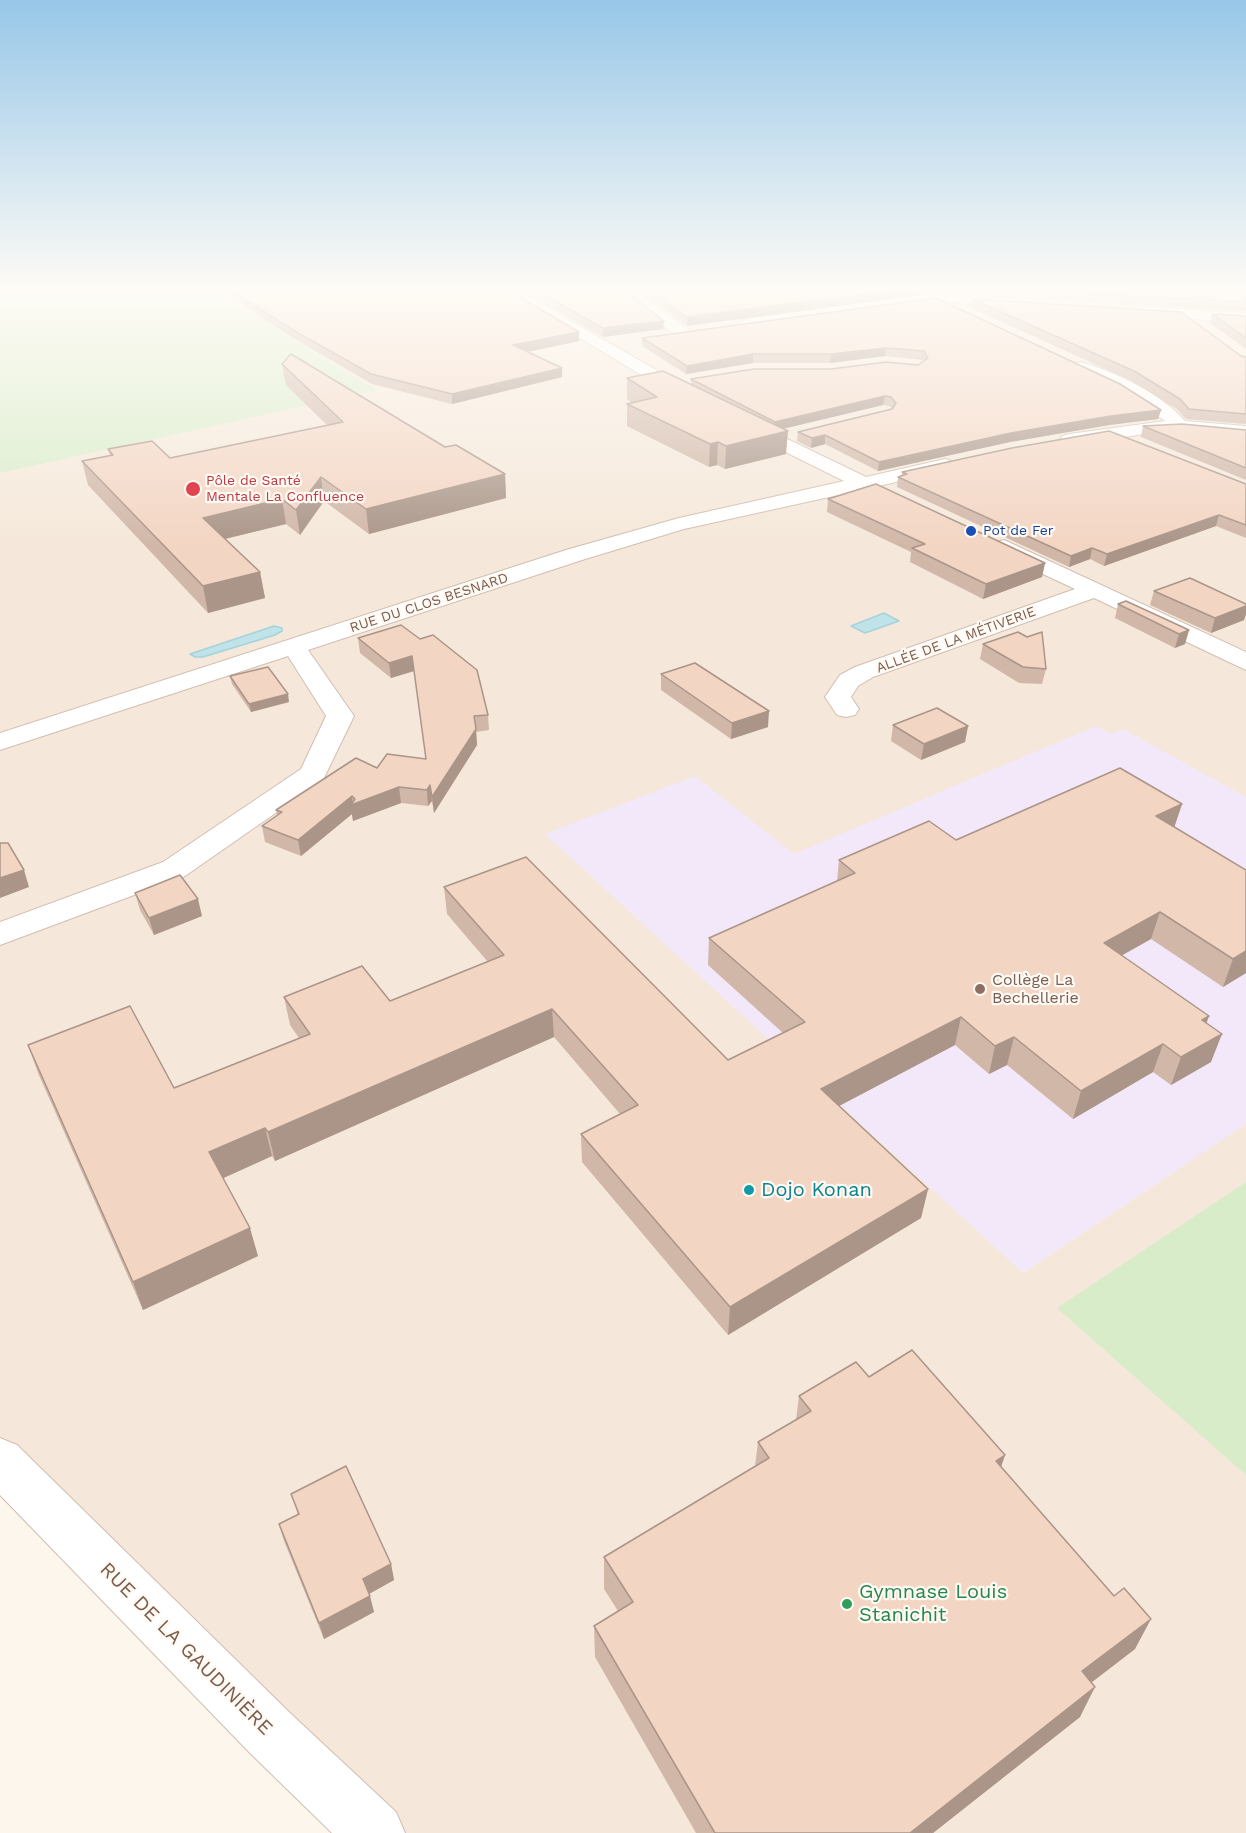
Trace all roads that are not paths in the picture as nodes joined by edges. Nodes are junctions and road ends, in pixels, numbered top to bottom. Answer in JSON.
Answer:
{"nodes":[{"id":1,"x":651,"y":376,"type":"edge"},
{"id":2,"x":1100,"y":376,"type":"edge"},
{"id":3,"x":691,"y":381,"type":"edge"},
{"id":4,"x":667,"y":385,"type":"junction"},
{"id":5,"x":699,"y":401,"type":"edge"},
{"id":6,"x":730,"y":417,"type":"edge"},
{"id":7,"x":1179,"y":426,"type":"junction"},
{"id":8,"x":805,"y":431,"type":"edge"},
{"id":9,"x":1246,"y":432,"type":"edge"},
{"id":10,"x":1109,"y":433,"type":"junction"},
{"id":11,"x":772,"y":439,"type":"junction"},
{"id":12,"x":1054,"y":442,"type":"edge"},
{"id":13,"x":1146,"y":448,"type":"edge"},
{"id":14,"x":964,"y":460,"type":"edge"},
{"id":15,"x":863,"y":483,"type":"junction"},
{"id":16,"x":895,"y":497,"type":"edge"},
{"id":17,"x":981,"y":536,"type":"edge"},
{"id":18,"x":1095,"y":590,"type":"junction"},
{"id":19,"x":294,"y":647,"type":"junction"},
{"id":20,"x":1246,"y":662,"type":"edge"},
{"id":21,"x":846,"y":709,"type":"dead end"},
{"id":22,"x":0,"y":742,"type":"edge"},
{"id":23,"x":0,"y":934,"type":"edge"},
{"id":24,"x":0,"y":1461,"type":"edge"},
{"id":25,"x":375,"y":1833,"type":"edge"}],
"edges":[{"from":1,"to":4,"type":"street"},
{"from":2,"to":7,"type":"street"},
{"from":3,"to":4,"type":"street"},
{"from":4,"to":5,"type":"street"},
{"from":6,"to":11,"type":"street"},
{"from":7,"to":9,"type":"street"},
{"from":7,"to":10,"type":"street"},
{"from":8,"to":11,"type":"street"},
{"from":10,"to":12,"type":"street"},
{"from":10,"to":13,"type":"street"},
{"from":11,"to":15,"type":"street"},
{"from":14,"to":15,"type":"street","name":"RUE DU CLOS BESNARD"},
{"from":15,"to":16,"type":"street"},
{"from":15,"to":19,"type":"street","name":"RUE DU CLOS BESNARD"},
{"from":17,"to":18,"type":"street"},
{"from":18,"to":20,"type":"street"},
{"from":18,"to":21,"type":"street","name":"ALLÉE DE LA MÉTIVERIE"},
{"from":19,"to":22,"type":"street","name":"RUE DU CLOS BESNARD"},
{"from":19,"to":23,"type":"street"},
{"from":24,"to":25,"type":"street","name":"RUE DE LA GAUDINIÈRE"}]}
